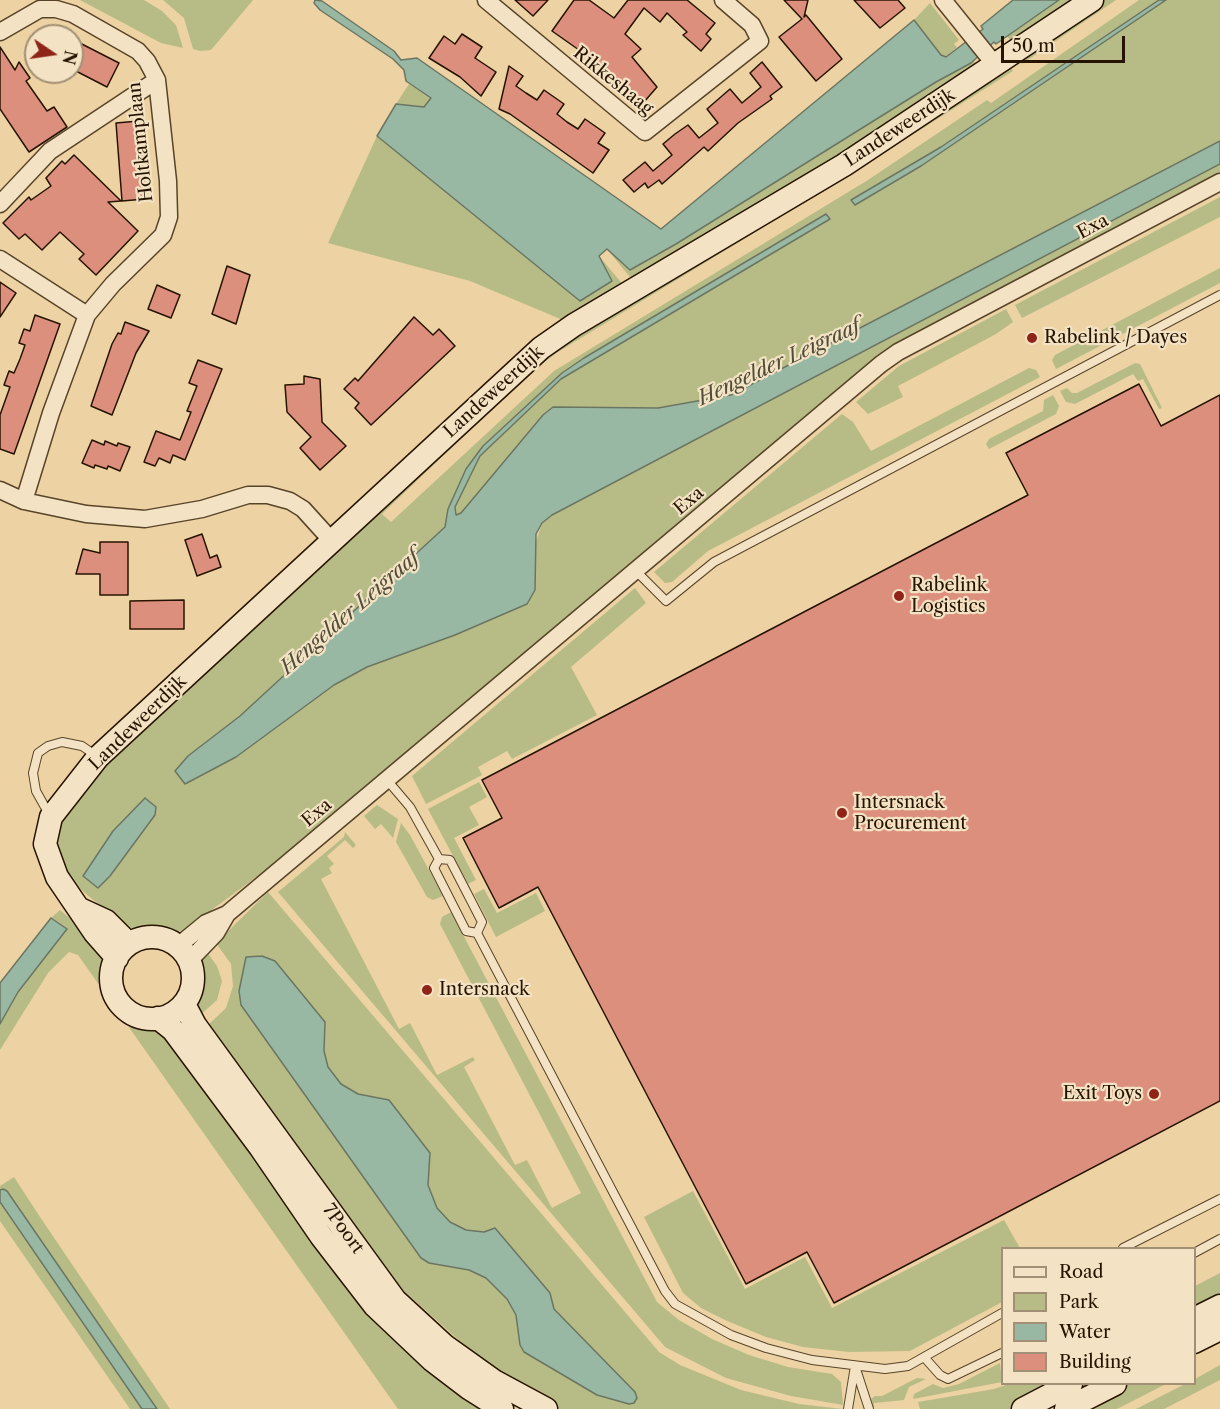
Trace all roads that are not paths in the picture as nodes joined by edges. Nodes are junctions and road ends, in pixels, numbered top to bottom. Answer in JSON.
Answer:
{"nodes":[{"id":1,"x":486,"y":0,"type":"edge"},
{"id":2,"x":723,"y":0,"type":"edge"},
{"id":3,"x":943,"y":0,"type":"edge"},
{"id":4,"x":1092,"y":0,"type":"edge"},
{"id":5,"x":0,"y":32,"type":"edge"},
{"id":6,"x":992,"y":61,"type":"junction"},
{"id":7,"x":157,"y":80,"type":"junction"},
{"id":8,"x":1220,"y":182,"type":"edge"},
{"id":9,"x":0,"y":204,"type":"edge"},
{"id":10,"x":0,"y":259,"type":"edge"},
{"id":11,"x":1220,"y":295,"type":"edge"},
{"id":12,"x":87,"y":315,"type":"junction"},
{"id":13,"x":0,"y":490,"type":"edge"},
{"id":14,"x":24,"y":501,"type":"junction"},
{"id":15,"x":332,"y":541,"type":"junction"},
{"id":16,"x":636,"y":571,"type":"junction"},
{"id":17,"x":98,"y":757,"type":"junction"},
{"id":18,"x":387,"y":780,"type":"junction"},
{"id":19,"x":51,"y":818,"type":"junction"},
{"id":20,"x":439,"y":859,"type":"junction"},
{"id":21,"x":477,"y":933,"type":"junction"},
{"id":22,"x":123,"y":951,"type":"junction"},
{"id":23,"x":184,"y":953,"type":"junction"},
{"id":24,"x":184,"y":1004,"type":"junction"},
{"id":25,"x":158,"y":1018,"type":"junction"},
{"id":26,"x":1220,"y":1199,"type":"edge"},
{"id":27,"x":1220,"y":1239,"type":"edge"},
{"id":28,"x":1125,"y":1247,"type":"edge"},
{"id":29,"x":1196,"y":1252,"type":"edge"},
{"id":30,"x":1220,"y":1306,"type":"edge"},
{"id":31,"x":1001,"y":1314,"type":"edge"},
{"id":32,"x":1196,"y":1318,"type":"edge"},
{"id":33,"x":1220,"y":1329,"type":"edge"},
{"id":34,"x":1196,"y":1341,"type":"edge"},
{"id":35,"x":1001,"y":1353,"type":"edge"},
{"id":36,"x":924,"y":1357,"type":"junction"},
{"id":37,"x":855,"y":1366,"type":"junction"},
{"id":38,"x":1067,"y":1385,"type":"edge"},
{"id":39,"x":1111,"y":1385,"type":"edge"},
{"id":40,"x":502,"y":1409,"type":"edge"},
{"id":41,"x":546,"y":1409,"type":"edge"},
{"id":42,"x":848,"y":1409,"type":"edge"},
{"id":43,"x":869,"y":1409,"type":"edge"},
{"id":44,"x":1023,"y":1409,"type":"edge"},
{"id":45,"x":1066,"y":1409,"type":"edge"}],
"edges":[{"from":1,"to":2,"type":"street","name":"Rikkeshaag"},
{"from":3,"to":6,"type":"street"},
{"from":4,"to":6,"type":"street","name":"Landeweerdijk"},
{"from":5,"to":7,"type":"street","name":"Holtkamplaan"},
{"from":6,"to":15,"type":"street","name":"Landeweerdijk"},
{"from":7,"to":9,"type":"street"},
{"from":7,"to":12,"type":"street","name":"Holtkamplaan"},
{"from":8,"to":16,"type":"street","name":"Exa"},
{"from":10,"to":12,"type":"street"},
{"from":11,"to":16,"type":"lane"},
{"from":12,"to":14,"type":"street","name":"Holtkamplaan"},
{"from":13,"to":14,"type":"street"},
{"from":14,"to":15,"type":"street"},
{"from":15,"to":17,"type":"street","name":"Landeweerdijk"},
{"from":16,"to":18,"type":"street","name":"Exa"},
{"from":17,"to":19,"type":"street","name":"Landeweerdijk"},
{"from":17,"to":19,"type":"lane"},
{"from":18,"to":20,"type":"lane"},
{"from":18,"to":23,"type":"street","name":"Exa"},
{"from":19,"to":22,"type":"street","name":"Landeweerdijk"},
{"from":20,"to":21,"type":"lane"},
{"from":20,"to":21,"type":"lane"},
{"from":21,"to":37,"type":"lane"},
{"from":22,"to":23,"type":"street"},
{"from":22,"to":25,"type":"street"},
{"from":23,"to":24,"type":"street"},
{"from":24,"to":25,"type":"street"},
{"from":24,"to":41,"type":"street","name":"7Poort"},
{"from":25,"to":40,"type":"street","name":"7Poort"},
{"from":26,"to":28,"type":"lane"},
{"from":27,"to":29,"type":"lane"},
{"from":30,"to":32,"type":"street"},
{"from":31,"to":36,"type":"lane"},
{"from":33,"to":34,"type":"street"},
{"from":35,"to":36,"type":"lane"},
{"from":36,"to":37,"type":"lane"},
{"from":37,"to":42,"type":"lane"},
{"from":37,"to":43,"type":"lane"},
{"from":38,"to":44,"type":"street"},
{"from":39,"to":45,"type":"street"}]}
